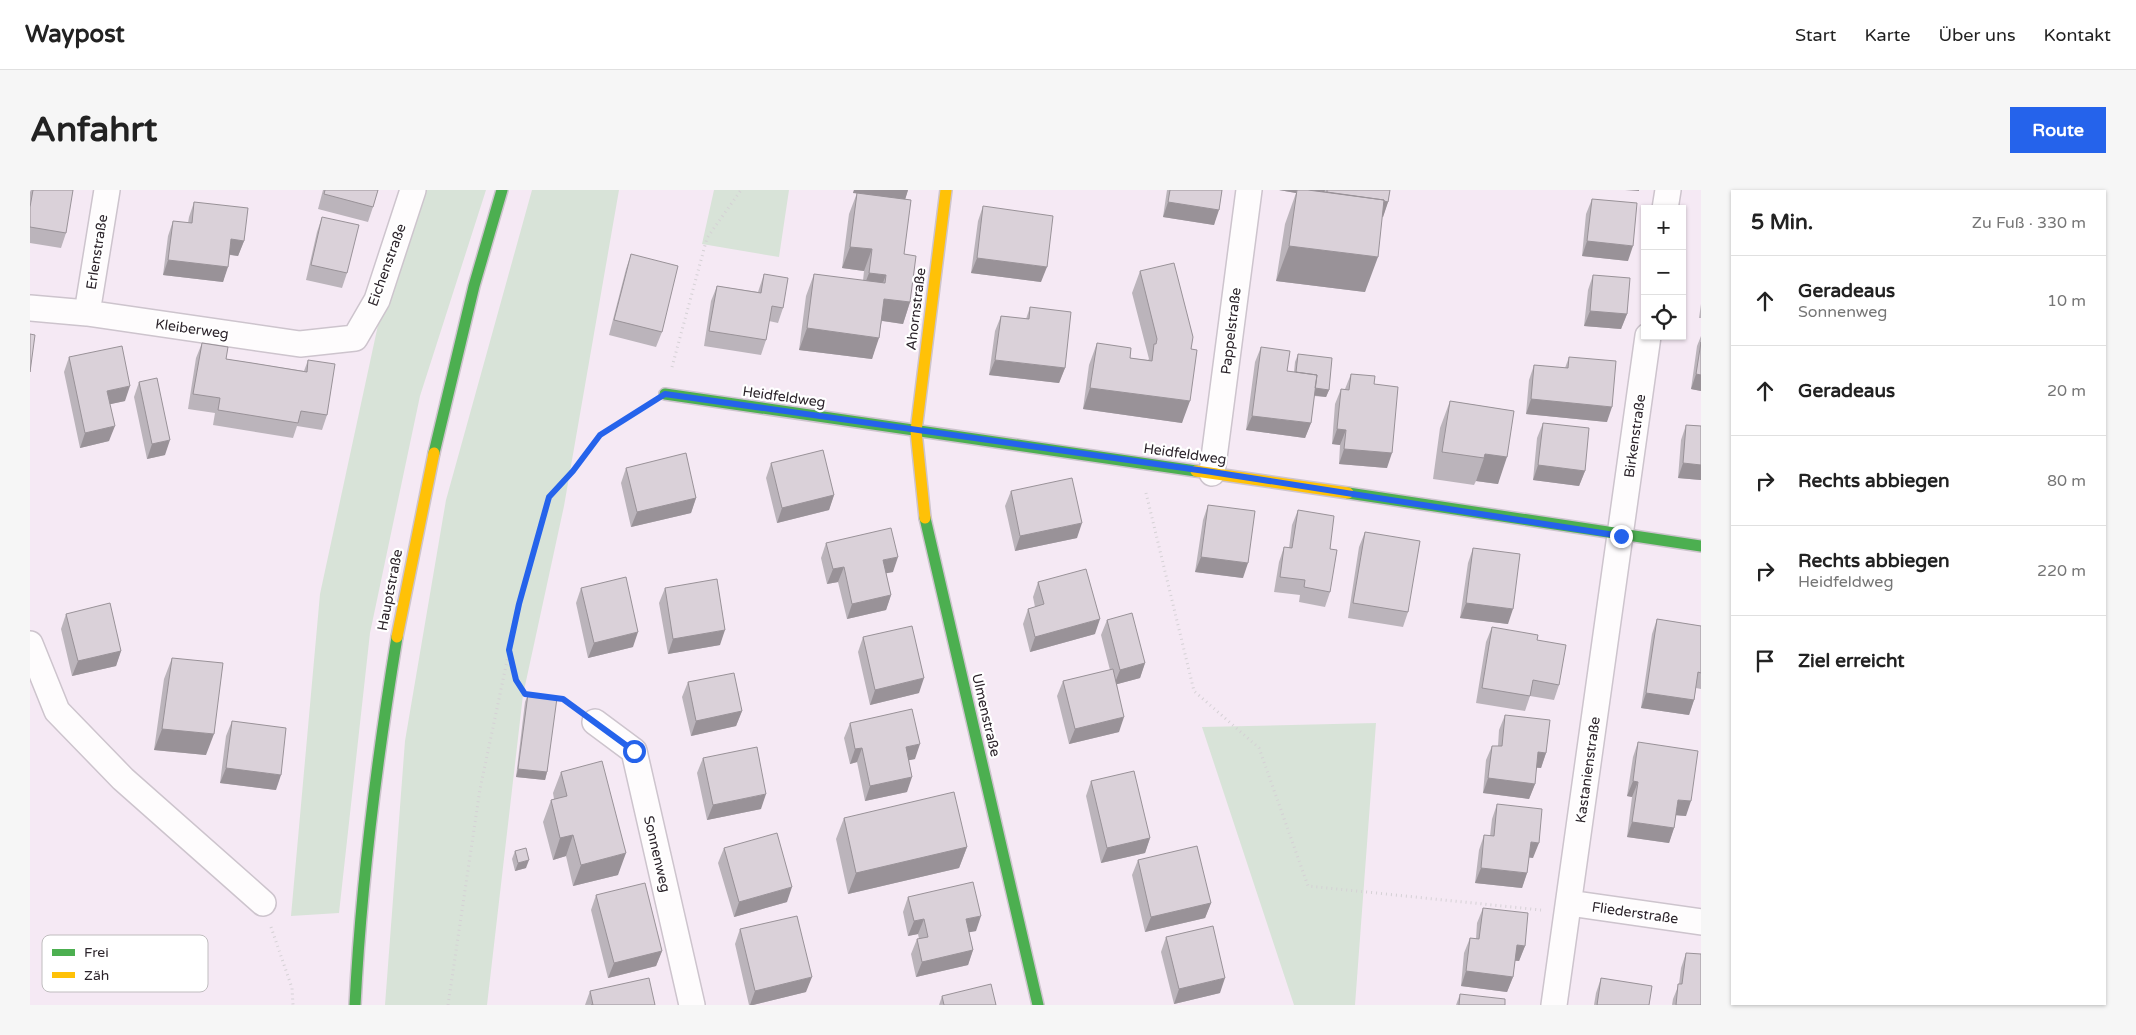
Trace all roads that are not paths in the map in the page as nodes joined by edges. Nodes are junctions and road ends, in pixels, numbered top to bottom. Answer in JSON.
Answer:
{"nodes":[{"id":1,"x":107,"y":190,"type":"edge"},
{"id":2,"x":413,"y":190,"type":"edge"},
{"id":3,"x":502,"y":190,"type":"edge"},
{"id":4,"x":946,"y":190,"type":"edge"},
{"id":5,"x":1250,"y":190,"type":"edge"},
{"id":6,"x":1668,"y":190,"type":"edge"},
{"id":7,"x":1666,"y":205,"type":"edge"},
{"id":8,"x":30,"y":308,"type":"edge"},
{"id":9,"x":87,"y":314,"type":"junction"},
{"id":10,"x":354,"y":338,"type":"joint"},
{"id":11,"x":1647,"y":340,"type":"edge"},
{"id":12,"x":665,"y":394,"type":"road end"},
{"id":13,"x":916,"y":431,"type":"junction"},
{"id":14,"x":1212,"y":472,"type":"junction"},
{"id":15,"x":1621,"y":536,"type":"junction"},
{"id":16,"x":1701,"y":546,"type":"edge"},
{"id":17,"x":30,"y":644,"type":"edge"},
{"id":18,"x":595,"y":722,"type":"road end"},
{"id":19,"x":263,"y":903,"type":"road end"},
{"id":20,"x":1568,"y":908,"type":"junction"},
{"id":21,"x":1701,"y":922,"type":"edge"},
{"id":22,"x":355,"y":1005,"type":"edge"},
{"id":23,"x":692,"y":1005,"type":"edge"},
{"id":24,"x":1038,"y":1005,"type":"edge"},
{"id":25,"x":1554,"y":1005,"type":"edge"}],
"edges":[{"from":1,"to":9,"type":"street","name":"Erlenstraße"},
{"from":2,"to":10,"type":"street","name":"Eichenstraße"},
{"from":3,"to":22,"type":"street","name":"Hauptstraße"},
{"from":4,"to":13,"type":"street","name":"Ahornstraße"},
{"from":5,"to":14,"type":"street","name":"Pappelstraße"},
{"from":6,"to":7,"type":"street"},
{"from":8,"to":9,"type":"street","name":"Kleiberweg"},
{"from":9,"to":10,"type":"street","name":"Kleiberweg"},
{"from":11,"to":15,"type":"street","name":"Birkenstraße"},
{"from":12,"to":13,"type":"street","name":"Heidfeldweg"},
{"from":13,"to":14,"type":"street","name":"Heidfeldweg"},
{"from":13,"to":24,"type":"street","name":"Ulmenstraße"},
{"from":14,"to":15,"type":"street","name":"Heidfeldweg"},
{"from":15,"to":16,"type":"street","name":"Heidfeldweg"},
{"from":15,"to":20,"type":"street","name":"Kastanienstraße"},
{"from":17,"to":19,"type":"street"},
{"from":18,"to":23,"type":"street","name":"Sonnenweg"},
{"from":20,"to":21,"type":"street","name":"Fliederstraße"},
{"from":20,"to":25,"type":"street","name":"Kastanienstraße"}]}
